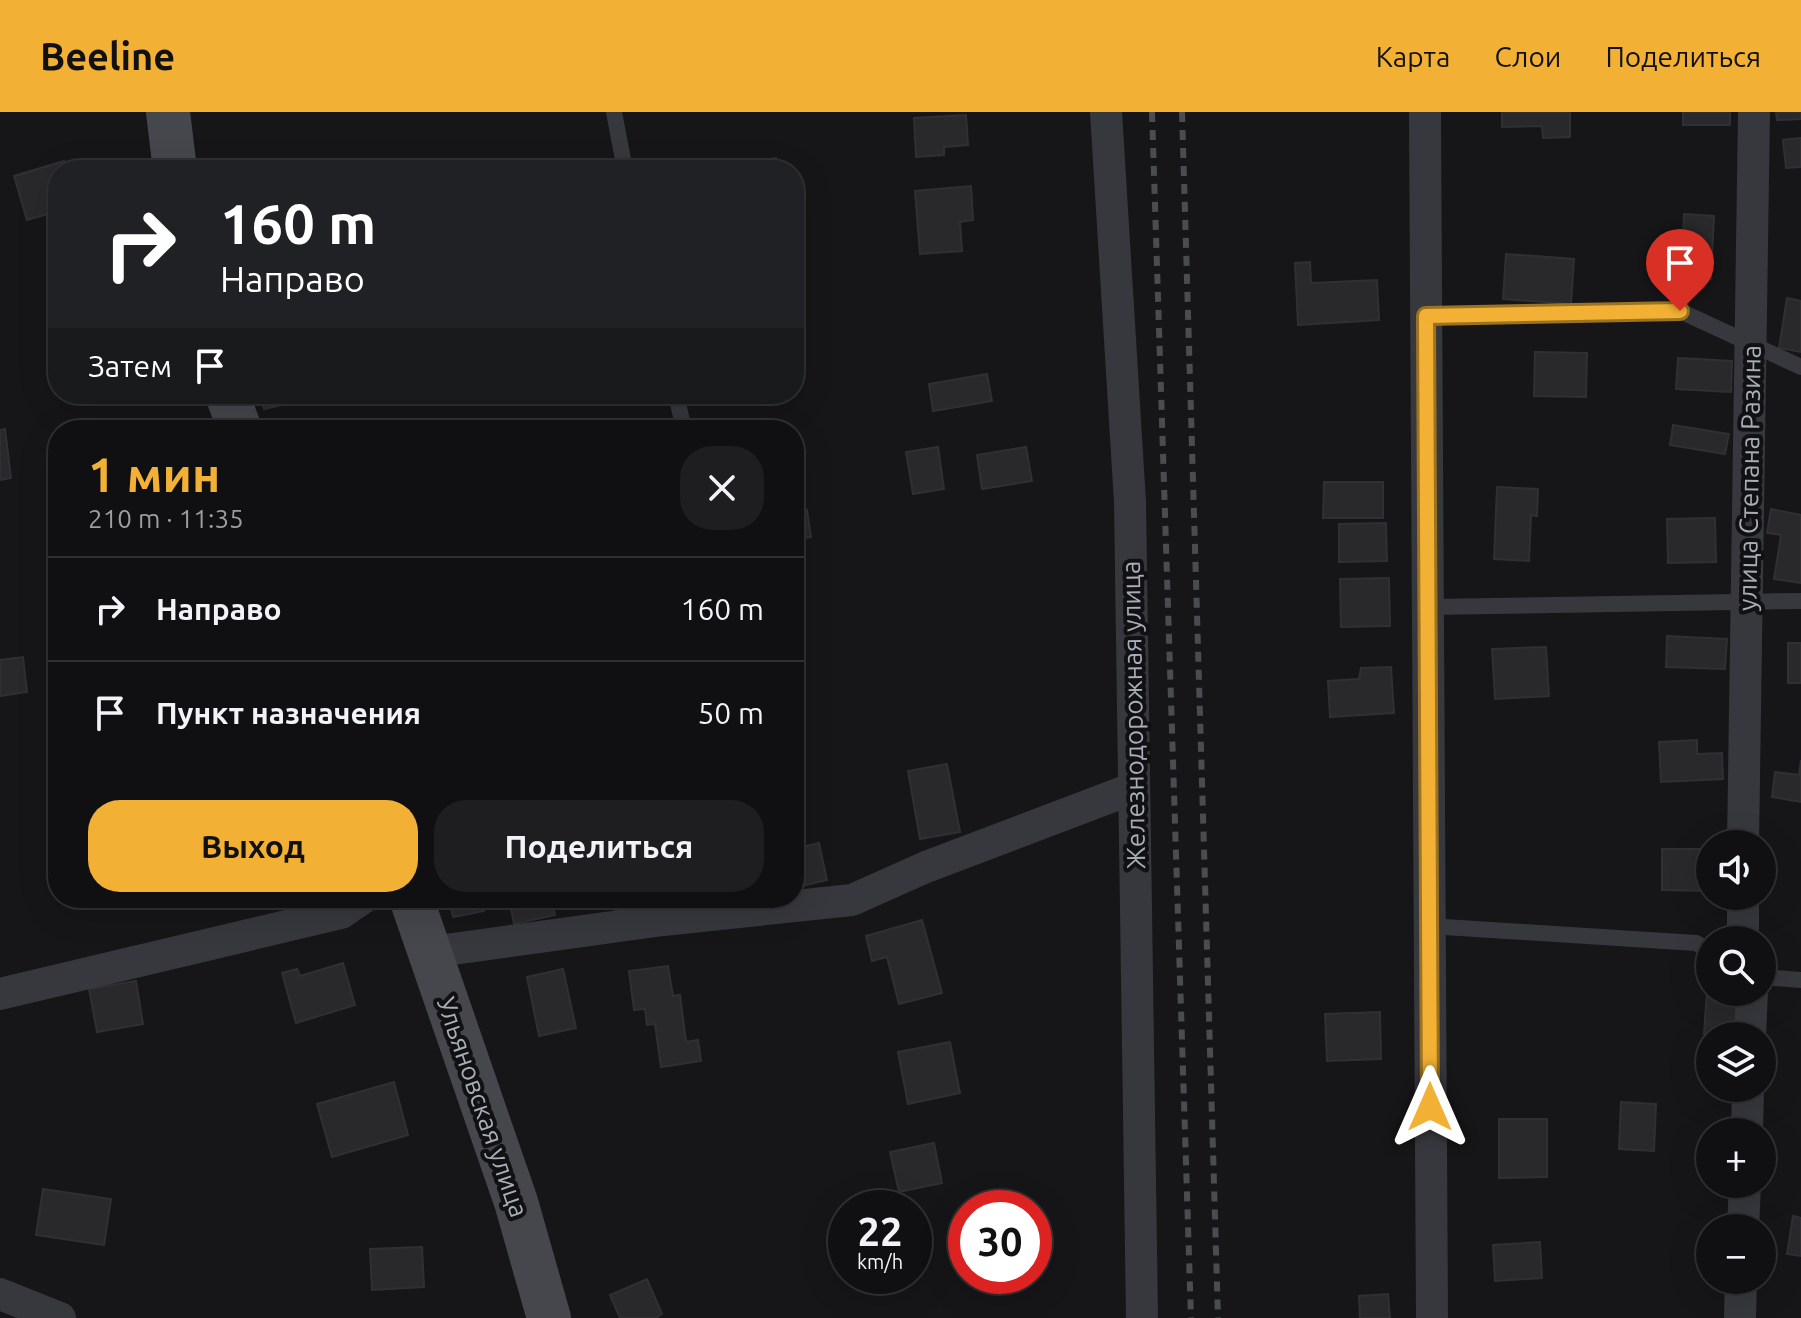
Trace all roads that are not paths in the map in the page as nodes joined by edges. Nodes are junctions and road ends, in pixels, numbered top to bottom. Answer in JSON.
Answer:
{"nodes":[{"id":1,"x":168,"y":112,"type":"edge"},
{"id":2,"x":614,"y":112,"type":"edge"},
{"id":3,"x":1106,"y":112,"type":"edge"},
{"id":4,"x":1425,"y":112,"type":"edge"},
{"id":5,"x":1754,"y":112,"type":"edge"},
{"id":6,"x":174,"y":160,"type":"edge"},
{"id":7,"x":623,"y":160,"type":"edge"},
{"id":8,"x":1426,"y":316,"type":"junction"},
{"id":9,"x":1751,"y":343,"type":"junction"},
{"id":10,"x":1801,"y":367,"type":"edge"},
{"id":11,"x":1747,"y":601,"type":"junction"},
{"id":12,"x":1801,"y":601,"type":"edge"},
{"id":13,"x":1428,"y":607,"type":"junction"},
{"id":14,"x":1134,"y":788,"type":"junction"},
{"id":15,"x":1743,"y":830,"type":"edge"},
{"id":16,"x":804,"y":905,"type":"edge"},
{"id":17,"x":348,"y":908,"type":"edge"},
{"id":18,"x":415,"y":908,"type":"edge"},
{"id":19,"x":776,"y":908,"type":"edge"},
{"id":20,"x":1429,"y":926,"type":"junction"},
{"id":21,"x":1696,"y":943,"type":"edge"},
{"id":22,"x":431,"y":952,"type":"junction"},
{"id":23,"x":1776,"y":978,"type":"edge"},
{"id":24,"x":1801,"y":980,"type":"edge"},
{"id":25,"x":0,"y":994,"type":"edge"},
{"id":26,"x":0,"y":1294,"type":"edge"},
{"id":27,"x":1741,"y":1294,"type":"edge"},
{"id":28,"x":60,"y":1318,"type":"edge"},
{"id":29,"x":549,"y":1318,"type":"edge"},
{"id":30,"x":1142,"y":1318,"type":"edge"},
{"id":31,"x":1432,"y":1318,"type":"edge"},
{"id":32,"x":1740,"y":1318,"type":"edge"}],
"edges":[{"from":1,"to":6,"type":"main road"},
{"from":2,"to":7,"type":"lane"},
{"from":3,"to":14,"type":"street","name":"Железнодорожная улица"},
{"from":4,"to":8,"type":"street"},
{"from":5,"to":9,"type":"street","name":"улица Степана Разина"},
{"from":8,"to":9,"type":"lane"},
{"from":8,"to":13,"type":"street"},
{"from":9,"to":10,"type":"lane"},
{"from":9,"to":11,"type":"street","name":"улица Степана Разина"},
{"from":11,"to":12,"type":"lane"},
{"from":11,"to":13,"type":"lane"},
{"from":11,"to":15,"type":"street","name":"улица Степана Разина"},
{"from":13,"to":20,"type":"street"},
{"from":14,"to":16,"type":"street"},
{"from":14,"to":30,"type":"street","name":"Железнодорожная улица"},
{"from":17,"to":25,"type":"street"},
{"from":18,"to":22,"type":"main road","name":"Ульяновская улица"},
{"from":19,"to":22,"type":"street"},
{"from":20,"to":21,"type":"lane"},
{"from":20,"to":31,"type":"street"},
{"from":22,"to":29,"type":"main road","name":"Ульяновская улица"},
{"from":23,"to":24,"type":"lane"},
{"from":26,"to":28,"type":"street"},
{"from":27,"to":32,"type":"street"}]}
